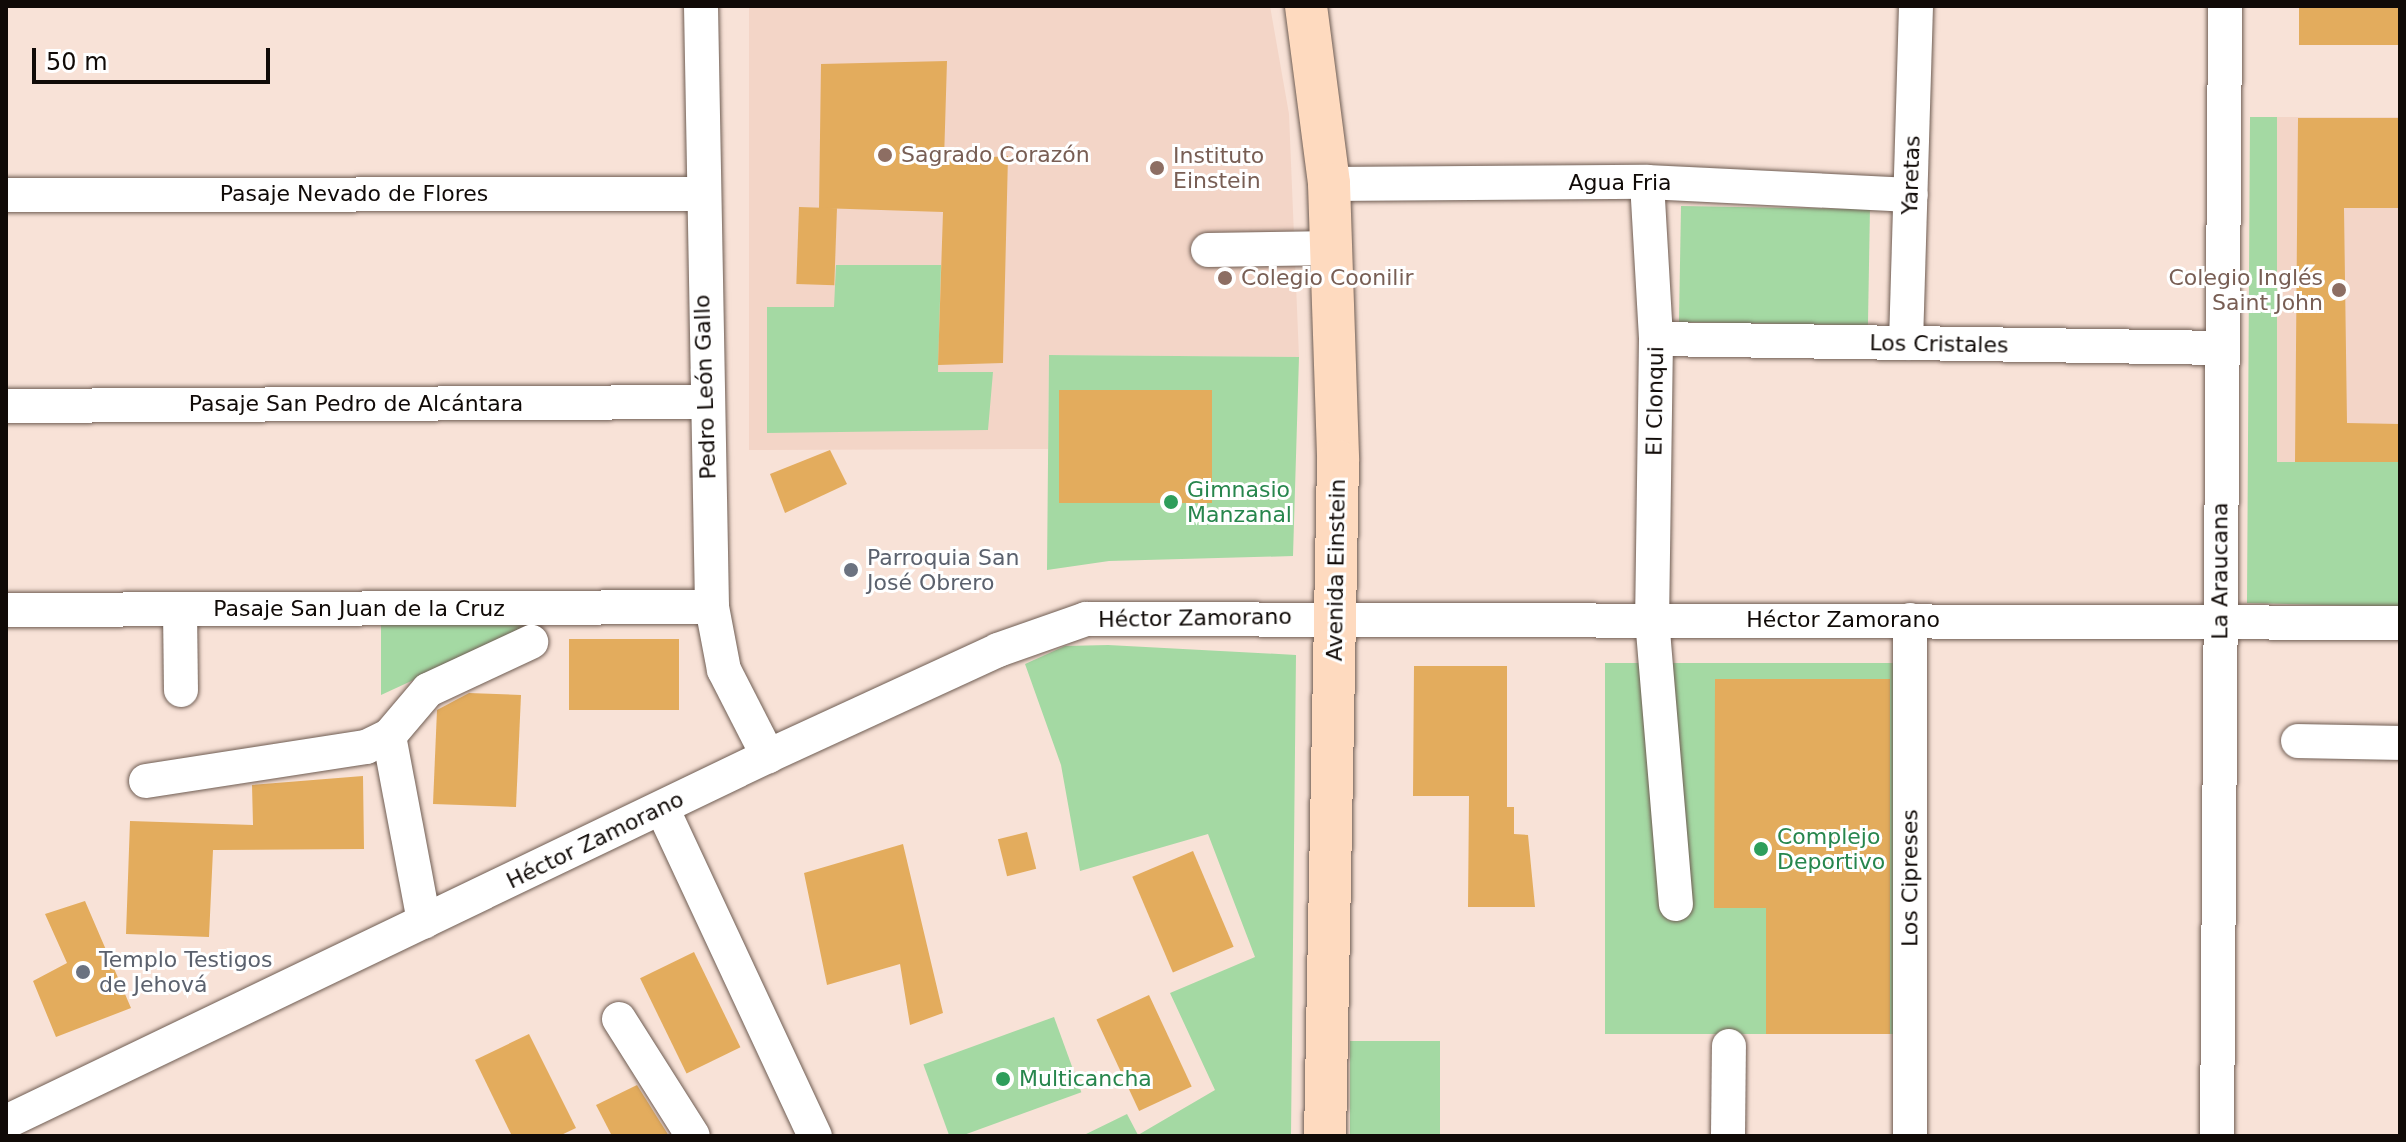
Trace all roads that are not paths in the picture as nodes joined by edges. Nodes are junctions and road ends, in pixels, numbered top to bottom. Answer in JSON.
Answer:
{"nodes":[{"id":1,"x":701,"y":6,"type":"edge"},
{"id":2,"x":1306,"y":6,"type":"edge"},
{"id":3,"x":1916,"y":6,"type":"edge"},
{"id":4,"x":2225,"y":6,"type":"edge"},
{"id":5,"x":1647,"y":182,"type":"junction"},
{"id":6,"x":1329,"y":184,"type":"junction"},
{"id":7,"x":701,"y":194,"type":"junction"},
{"id":8,"x":6,"y":195,"type":"edge"},
{"id":9,"x":1911,"y":195,"type":"junction"},
{"id":10,"x":1333,"y":248,"type":"junction"},
{"id":11,"x":1208,"y":250,"type":"dead end"},
{"id":12,"x":1656,"y":339,"type":"junction"},
{"id":13,"x":1906,"y":343,"type":"junction"},
{"id":14,"x":2221,"y":348,"type":"junction"},
{"id":15,"x":706,"y":402,"type":"junction"},
{"id":16,"x":6,"y":406,"type":"edge"},
{"id":17,"x":712,"y":607,"type":"junction"},
{"id":18,"x":6,"y":610,"type":"edge"},
{"id":19,"x":180,"y":610,"type":"junction"},
{"id":20,"x":1335,"y":618,"type":"junction"},
{"id":21,"x":1652,"y":619,"type":"junction"},
{"id":22,"x":1910,"y":620,"type":"junction"},
{"id":23,"x":2220,"y":622,"type":"junction"},
{"id":24,"x":2400,"y":623,"type":"edge"},
{"id":25,"x":531,"y":642,"type":"dead end"},
{"id":26,"x":181,"y":690,"type":"dead end"},
{"id":27,"x":389,"y":736,"type":"junction"},
{"id":28,"x":2298,"y":741,"type":"dead end"},
{"id":29,"x":2400,"y":743,"type":"edge"},
{"id":30,"x":768,"y":756,"type":"junction"},
{"id":31,"x":146,"y":781,"type":"dead end"},
{"id":32,"x":662,"y":808,"type":"junction"},
{"id":33,"x":1676,"y":904,"type":"dead end"},
{"id":34,"x":424,"y":922,"type":"junction"},
{"id":35,"x":619,"y":1019,"type":"dead end"},
{"id":36,"x":1729,"y":1046,"type":"dead end"},
{"id":37,"x":9,"y":1124,"type":"edge"},
{"id":38,"x":693,"y":1136,"type":"edge"},
{"id":39,"x":815,"y":1136,"type":"edge"},
{"id":40,"x":1325,"y":1136,"type":"edge"},
{"id":41,"x":1728,"y":1136,"type":"edge"},
{"id":42,"x":1910,"y":1136,"type":"edge"},
{"id":43,"x":2217,"y":1136,"type":"edge"}],
"edges":[{"from":1,"to":7,"type":"street","name":"Pedro León Gallo"},
{"from":2,"to":6,"type":"main road","name":"Avenida Einstein"},
{"from":3,"to":9,"type":"street","name":"Yaretas"},
{"from":4,"to":14,"type":"street","name":"La Araucana"},
{"from":5,"to":6,"type":"street","name":"Agua Fria"},
{"from":5,"to":9,"type":"street","name":"Agua Fria"},
{"from":5,"to":12,"type":"street","name":"El Clonqui"},
{"from":6,"to":10,"type":"main road","name":"Avenida Einstein"},
{"from":7,"to":8,"type":"street","name":"Pasaje Nevado de Flores"},
{"from":7,"to":15,"type":"street","name":"Pedro León Gallo"},
{"from":9,"to":13,"type":"street","name":"Yaretas"},
{"from":10,"to":11,"type":"street"},
{"from":10,"to":20,"type":"main road","name":"Avenida Einstein"},
{"from":12,"to":13,"type":"street","name":"Los Cristales"},
{"from":12,"to":21,"type":"street","name":"El Clonqui"},
{"from":13,"to":14,"type":"street","name":"Los Cristales"},
{"from":14,"to":23,"type":"street","name":"La Araucana"},
{"from":15,"to":16,"type":"street","name":"Pasaje San Pedro de Alcántara"},
{"from":15,"to":17,"type":"street","name":"Pedro León Gallo"},
{"from":17,"to":19,"type":"street","name":"Pasaje San Juan de la Cruz"},
{"from":17,"to":30,"type":"street","name":"Pedro León Gallo"},
{"from":18,"to":19,"type":"street","name":"Pasaje San Juan de la Cruz"},
{"from":19,"to":26,"type":"street"},
{"from":20,"to":21,"type":"street","name":"Héctor Zamorano"},
{"from":20,"to":30,"type":"street","name":"Héctor Zamorano"},
{"from":20,"to":40,"type":"main road","name":"Avenida Einstein"},
{"from":21,"to":22,"type":"street","name":"Héctor Zamorano"},
{"from":21,"to":33,"type":"street","name":"El Clonqui"},
{"from":22,"to":23,"type":"street","name":"Héctor Zamorano"},
{"from":22,"to":42,"type":"street","name":"Los Cipreses"},
{"from":23,"to":24,"type":"street","name":"Héctor Zamorano"},
{"from":23,"to":43,"type":"street","name":"La Araucana"},
{"from":25,"to":27,"type":"street"},
{"from":27,"to":31,"type":"street"},
{"from":27,"to":34,"type":"street"},
{"from":28,"to":29,"type":"street"},
{"from":30,"to":32,"type":"street","name":"Héctor Zamorano"},
{"from":32,"to":34,"type":"street","name":"Héctor Zamorano"},
{"from":32,"to":39,"type":"street"},
{"from":34,"to":37,"type":"street","name":"Héctor Zamorano"},
{"from":35,"to":38,"type":"street"},
{"from":36,"to":41,"type":"street"}]}
